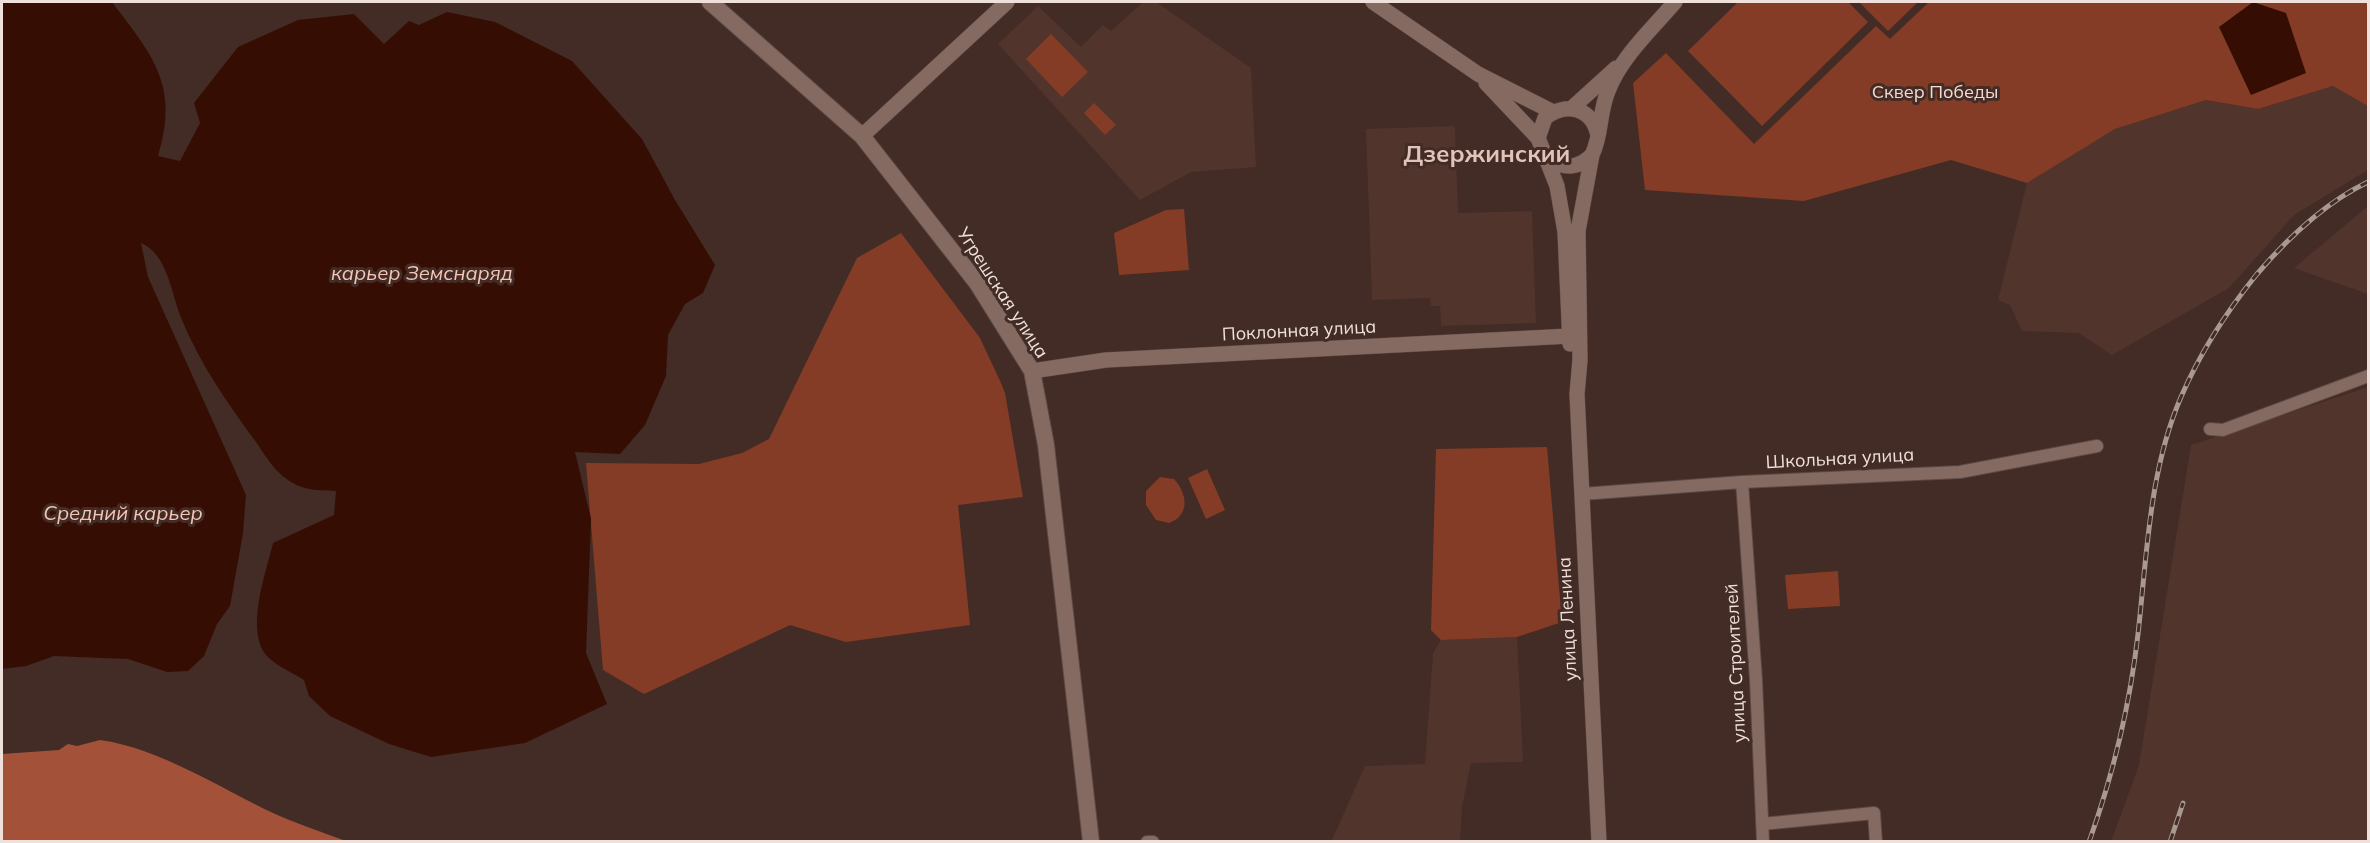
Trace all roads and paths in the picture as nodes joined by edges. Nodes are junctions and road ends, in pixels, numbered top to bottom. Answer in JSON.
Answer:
{"nodes":[{"id":1,"x":710,"y":2,"type":"edge"},
{"id":2,"x":1007,"y":2,"type":"edge"},
{"id":3,"x":1373,"y":2,"type":"edge"},
{"id":4,"x":1675,"y":2,"type":"edge"},
{"id":5,"x":1626,"y":60,"type":"junction"},
{"id":6,"x":1478,"y":74,"type":"junction"},
{"id":7,"x":1572,"y":108,"type":"junction"},
{"id":8,"x":1553,"y":111,"type":"junction"},
{"id":9,"x":862,"y":136,"type":"junction"},
{"id":10,"x":1538,"y":138,"type":"junction"},
{"id":11,"x":1598,"y":138,"type":"junction"},
{"id":12,"x":1592,"y":155,"type":"junction"},
{"id":13,"x":1548,"y":159,"type":"junction"},
{"id":14,"x":1570,"y":336,"type":"junction"},
{"id":15,"x":1032,"y":372,"type":"junction"},
{"id":16,"x":2368,"y":376,"type":"edge"},
{"id":17,"x":1577,"y":394,"type":"junction"},
{"id":18,"x":2210,"y":429,"type":"dead end"},
{"id":19,"x":2097,"y":446,"type":"dead end"},
{"id":20,"x":1742,"y":482,"type":"junction"},
{"id":21,"x":1582,"y":494,"type":"junction"},
{"id":22,"x":1762,"y":824,"type":"junction"},
{"id":23,"x":1091,"y":842,"type":"edge"},
{"id":24,"x":1147,"y":842,"type":"edge"},
{"id":25,"x":1153,"y":842,"type":"edge"},
{"id":26,"x":1599,"y":842,"type":"edge"},
{"id":27,"x":1762,"y":842,"type":"edge"},
{"id":28,"x":1876,"y":842,"type":"edge"}],
"edges":[{"from":1,"to":9,"type":"main road","name":"Угрешская улица"},
{"from":2,"to":9,"type":"street"},
{"from":3,"to":6,"type":"street"},
{"from":4,"to":5,"type":"street","name":"улица Ленина"},
{"from":5,"to":7,"type":"street","name":"улица Ленина"},
{"from":5,"to":11,"type":"street","name":"улица Ленина"},
{"from":6,"to":8,"type":"street"},
{"from":6,"to":10,"type":"street","name":"улица Ленина"},
{"from":7,"to":8,"type":"street"},
{"from":7,"to":11,"type":"street"},
{"from":8,"to":10,"type":"street"},
{"from":9,"to":15,"type":"main road","name":"Угрешская улица"},
{"from":10,"to":13,"type":"street","name":"улица Ленина"},
{"from":11,"to":12,"type":"street","name":"улица Ленина"},
{"from":12,"to":13,"type":"street"},
{"from":12,"to":17,"type":"street","name":"улица Ленина"},
{"from":13,"to":14,"type":"street","name":"улица Ленина"},
{"from":14,"to":15,"type":"street","name":"Поклонная улица"},
{"from":14,"to":17,"type":"street","name":"улица Ленина"},
{"from":15,"to":23,"type":"main road","name":"Угрешская улица"},
{"from":16,"to":18,"type":"street"},
{"from":17,"to":21,"type":"street","name":"улица Ленина"},
{"from":19,"to":20,"type":"street","name":"Школьная улица"},
{"from":20,"to":21,"type":"street","name":"Школьная улица"},
{"from":20,"to":22,"type":"street","name":"улица Строителей"},
{"from":21,"to":26,"type":"street","name":"улица Ленина"},
{"from":22,"to":27,"type":"street","name":"улица Строителей"},
{"from":22,"to":28,"type":"street"},
{"from":24,"to":25,"type":"street"}]}
